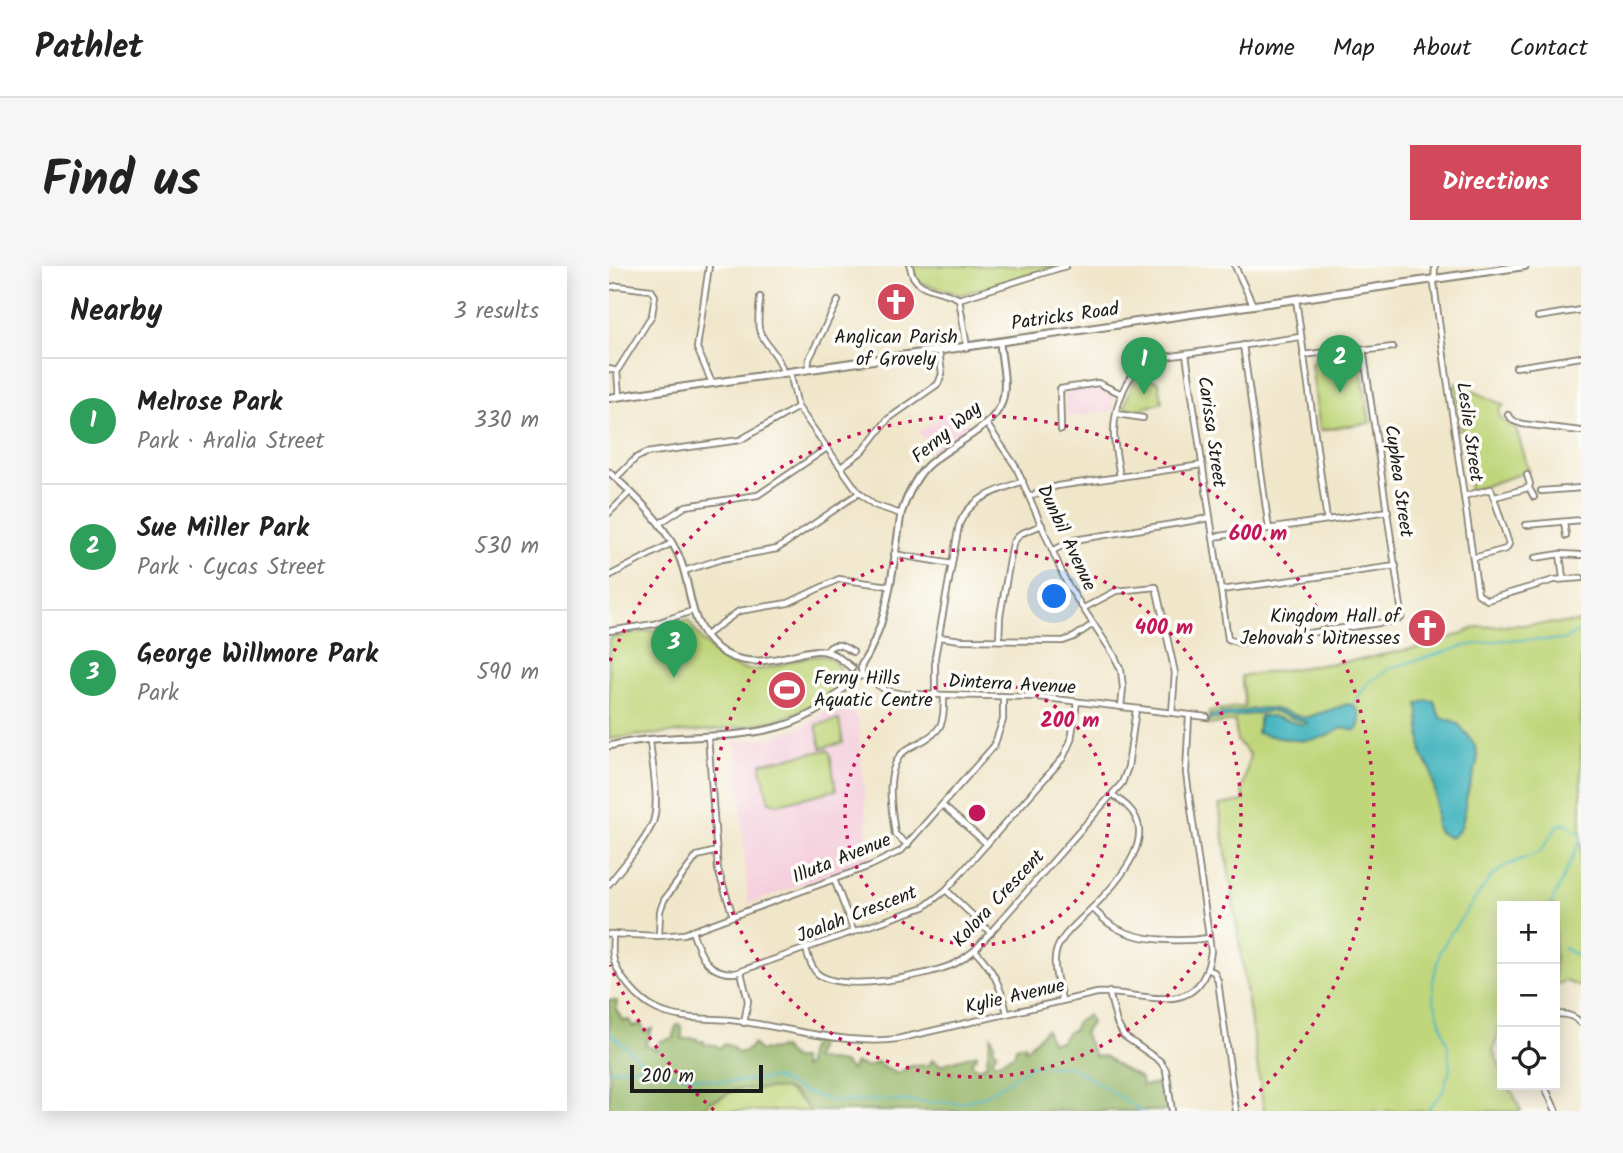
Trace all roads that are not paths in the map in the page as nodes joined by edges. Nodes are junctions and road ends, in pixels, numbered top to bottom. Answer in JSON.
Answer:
{"nodes":[{"id":1,"x":709,"y":266,"type":"edge"},
{"id":2,"x":911,"y":266,"type":"edge"},
{"id":3,"x":1066,"y":266,"type":"edge"},
{"id":4,"x":1235,"y":266,"type":"edge"},
{"id":5,"x":1435,"y":266,"type":"edge"},
{"id":6,"x":1525,"y":266,"type":"edge"},
{"id":7,"x":1435,"y":279,"type":"junction"},
{"id":8,"x":609,"y":287,"type":"edge"},
{"id":9,"x":761,"y":296,"type":"dead end"},
{"id":10,"x":959,"y":299,"type":"junction"},
{"id":11,"x":1296,"y":299,"type":"junction"},
{"id":12,"x":838,"y":301,"type":"dead end"},
{"id":13,"x":1253,"y":305,"type":"junction"},
{"id":14,"x":1581,"y":310,"type":"edge"},
{"id":15,"x":1538,"y":317,"type":"dead end"},
{"id":16,"x":1300,"y":337,"type":"junction"},
{"id":17,"x":1000,"y":342,"type":"junction"},
{"id":18,"x":1243,"y":345,"type":"junction"},
{"id":19,"x":1393,"y":346,"type":"dead end"},
{"id":20,"x":967,"y":347,"type":"junction"},
{"id":21,"x":1363,"y":349,"type":"junction"},
{"id":22,"x":939,"y":351,"type":"junction"},
{"id":23,"x":1186,"y":354,"type":"junction"},
{"id":24,"x":1303,"y":355,"type":"junction"},
{"id":25,"x":1581,"y":357,"type":"edge"},
{"id":26,"x":1515,"y":367,"type":"dead end"},
{"id":27,"x":609,"y":369,"type":"edge"},
{"id":28,"x":808,"y":369,"type":"junction"},
{"id":29,"x":617,"y":370,"type":"junction"},
{"id":30,"x":787,"y":372,"type":"junction"},
{"id":31,"x":712,"y":383,"type":"junction"},
{"id":32,"x":1122,"y":394,"type":"junction"},
{"id":33,"x":619,"y":396,"type":"junction"},
{"id":34,"x":609,"y":398,"type":"edge"},
{"id":35,"x":798,"y":407,"type":"junction"},
{"id":36,"x":1117,"y":414,"type":"junction"},
{"id":37,"x":1508,"y":415,"type":"dead end"},
{"id":38,"x":1143,"y":418,"type":"dead end"},
{"id":39,"x":986,"y":423,"type":"junction"},
{"id":40,"x":1061,"y":430,"type":"dead end"},
{"id":41,"x":1581,"y":431,"type":"edge"},
{"id":42,"x":827,"y":447,"type":"junction"},
{"id":43,"x":1202,"y":465,"type":"junction"},
{"id":44,"x":841,"y":467,"type":"junction"},
{"id":45,"x":609,"y":472,"type":"edge"},
{"id":46,"x":1527,"y":475,"type":"dead end"},
{"id":47,"x":1120,"y":477,"type":"junction"},
{"id":48,"x":615,"y":478,"type":"junction"},
{"id":49,"x":1023,"y":481,"type":"junction"},
{"id":50,"x":1529,"y":488,"type":"junction"},
{"id":51,"x":1581,"y":488,"type":"edge"},
{"id":52,"x":1541,"y":491,"type":"dead end"},
{"id":53,"x":630,"y":492,"type":"junction"},
{"id":54,"x":859,"y":493,"type":"junction"},
{"id":55,"x":1030,"y":496,"type":"junction"},
{"id":56,"x":1464,"y":496,"type":"junction"},
{"id":57,"x":1534,"y":496,"type":"dead end"},
{"id":58,"x":1495,"y":498,"type":"junction"},
{"id":59,"x":1388,"y":512,"type":"junction"},
{"id":60,"x":609,"y":513,"type":"edge"},
{"id":61,"x":901,"y":514,"type":"junction"},
{"id":62,"x":1210,"y":518,"type":"junction"},
{"id":63,"x":1328,"y":520,"type":"junction"},
{"id":64,"x":1581,"y":520,"type":"edge"},
{"id":65,"x":1565,"y":522,"type":"junction"},
{"id":66,"x":660,"y":523,"type":"junction"},
{"id":67,"x":1042,"y":524,"type":"junction"},
{"id":68,"x":1525,"y":525,"type":"dead end"},
{"id":69,"x":1269,"y":529,"type":"junction"},
{"id":70,"x":1566,"y":536,"type":"dead end"},
{"id":71,"x":1213,"y":537,"type":"junction"},
{"id":72,"x":672,"y":543,"type":"junction"},
{"id":73,"x":1054,"y":550,"type":"junction"},
{"id":74,"x":894,"y":554,"type":"junction"},
{"id":75,"x":1560,"y":554,"type":"junction"},
{"id":76,"x":1581,"y":555,"type":"edge"},
{"id":77,"x":1472,"y":558,"type":"junction"},
{"id":78,"x":1535,"y":558,"type":"dead end"},
{"id":79,"x":952,"y":564,"type":"junction"},
{"id":80,"x":1396,"y":566,"type":"junction"},
{"id":81,"x":684,"y":571,"type":"junction"},
{"id":82,"x":609,"y":576,"type":"edge"},
{"id":83,"x":1563,"y":578,"type":"junction"},
{"id":84,"x":1581,"y":578,"type":"edge"},
{"id":85,"x":889,"y":586,"type":"junction"},
{"id":86,"x":1221,"y":590,"type":"junction"},
{"id":87,"x":1084,"y":608,"type":"junction"},
{"id":88,"x":692,"y":611,"type":"junction"},
{"id":89,"x":1093,"y":624,"type":"junction"},
{"id":90,"x":609,"y":631,"type":"edge"},
{"id":91,"x":706,"y":635,"type":"junction"},
{"id":92,"x":939,"y":637,"type":"junction"},
{"id":93,"x":1228,"y":639,"type":"joint"},
{"id":94,"x":999,"y":640,"type":"junction"},
{"id":95,"x":826,"y":651,"type":"junction"},
{"id":96,"x":853,"y":652,"type":"dead end"},
{"id":97,"x":861,"y":666,"type":"junction"},
{"id":98,"x":852,"y":667,"type":"junction"},
{"id":99,"x":862,"y":675,"type":"junction"},
{"id":100,"x":853,"y":676,"type":"junction"},
{"id":101,"x":935,"y":695,"type":"junction"},
{"id":102,"x":944,"y":696,"type":"junction"},
{"id":103,"x":1003,"y":696,"type":"junction"},
{"id":104,"x":1077,"y":702,"type":"junction"},
{"id":105,"x":1121,"y":707,"type":"junction"},
{"id":106,"x":1136,"y":709,"type":"junction"},
{"id":107,"x":1172,"y":713,"type":"junction"},
{"id":108,"x":1189,"y":715,"type":"junction"},
{"id":109,"x":1206,"y":717,"type":"dead end"},
{"id":110,"x":708,"y":736,"type":"junction"},
{"id":111,"x":650,"y":741,"type":"junction"},
{"id":112,"x":609,"y":747,"type":"edge"},
{"id":113,"x":1113,"y":795,"type":"junction"},
{"id":114,"x":943,"y":806,"type":"junction"},
{"id":115,"x":987,"y":844,"type":"junction"},
{"id":116,"x":908,"y":845,"type":"junction"},
{"id":117,"x":717,"y":851,"type":"junction"},
{"id":118,"x":834,"y":879,"type":"junction"},
{"id":119,"x":609,"y":884,"type":"edge"},
{"id":120,"x":946,"y":890,"type":"junction"},
{"id":121,"x":1092,"y":908,"type":"junction"},
{"id":122,"x":733,"y":916,"type":"junction"},
{"id":123,"x":692,"y":932,"type":"junction"},
{"id":124,"x":854,"y":932,"type":"junction"},
{"id":125,"x":991,"y":933,"type":"junction"},
{"id":126,"x":611,"y":934,"type":"edge"},
{"id":127,"x":659,"y":936,"type":"junction"},
{"id":128,"x":1209,"y":938,"type":"junction"},
{"id":129,"x":806,"y":949,"type":"junction"},
{"id":130,"x":975,"y":950,"type":"junction"},
{"id":131,"x":1207,"y":969,"type":"junction"},
{"id":132,"x":741,"y":972,"type":"junction"},
{"id":133,"x":1109,"y":992,"type":"junction"},
{"id":134,"x":1062,"y":1000,"type":"junction"},
{"id":135,"x":1007,"y":1013,"type":"junction"},
{"id":136,"x":1560,"y":1014,"type":"edge"},
{"id":137,"x":744,"y":1023,"type":"junction"},
{"id":138,"x":1581,"y":1023,"type":"edge"},
{"id":139,"x":1546,"y":1090,"type":"edge"},
{"id":140,"x":1172,"y":1111,"type":"edge"},
{"id":141,"x":1237,"y":1111,"type":"edge"},
{"id":142,"x":1556,"y":1111,"type":"edge"}],
"edges":[{"from":1,"to":31,"type":"street"},
{"from":2,"to":10,"type":"street"},
{"from":3,"to":10,"type":"street"},
{"from":4,"to":13,"type":"street"},
{"from":5,"to":7,"type":"street","name":"Leslie Street"},
{"from":6,"to":7,"type":"main road","name":"Patricks Road"},
{"from":7,"to":11,"type":"main road","name":"Patricks Road"},
{"from":7,"to":56,"type":"street","name":"Leslie Street"},
{"from":8,"to":29,"type":"street"},
{"from":9,"to":30,"type":"street"},
{"from":10,"to":20,"type":"street"},
{"from":11,"to":13,"type":"main road","name":"Patricks Road"},
{"from":11,"to":16,"type":"street"},
{"from":12,"to":28,"type":"street"},
{"from":13,"to":17,"type":"main road","name":"Patricks Road"},
{"from":14,"to":15,"type":"street"},
{"from":16,"to":18,"type":"street"},
{"from":16,"to":24,"type":"street"},
{"from":17,"to":20,"type":"main road","name":"Patricks Road"},
{"from":17,"to":39,"type":"street","name":"Ferny Way"},
{"from":18,"to":23,"type":"street"},
{"from":18,"to":69,"type":"street"},
{"from":19,"to":21,"type":"street"},
{"from":20,"to":22,"type":"main road","name":"Patricks Road"},
{"from":21,"to":24,"type":"street"},
{"from":21,"to":59,"type":"street","name":"Cuphea Street"},
{"from":22,"to":28,"type":"main road","name":"Patricks Road"},
{"from":22,"to":44,"type":"street"},
{"from":23,"to":32,"type":"street"},
{"from":23,"to":43,"type":"street","name":"Carissa Street"},
{"from":24,"to":63,"type":"street"},
{"from":25,"to":26,"type":"street"},
{"from":27,"to":29,"type":"street"},
{"from":28,"to":30,"type":"main road","name":"Patricks Road"},
{"from":29,"to":33,"type":"street"},
{"from":30,"to":31,"type":"main road","name":"Patricks Road"},
{"from":30,"to":35,"type":"street"},
{"from":31,"to":33,"type":"main road","name":"Patricks Road"},
{"from":32,"to":36,"type":"street"},
{"from":32,"to":40,"type":"street"},
{"from":33,"to":34,"type":"main road","name":"Patricks Road"},
{"from":35,"to":42,"type":"street"},
{"from":35,"to":48,"type":"street"},
{"from":36,"to":38,"type":"street"},
{"from":36,"to":47,"type":"street"},
{"from":37,"to":41,"type":"street"},
{"from":39,"to":49,"type":"street","name":"Dunbil Avenue"},
{"from":39,"to":61,"type":"street","name":"Ferny Way"},
{"from":42,"to":44,"type":"street"},
{"from":42,"to":66,"type":"street"},
{"from":43,"to":47,"type":"street"},
{"from":43,"to":62,"type":"street","name":"Carissa Street"},
{"from":44,"to":54,"type":"street"},
{"from":45,"to":48,"type":"street"},
{"from":46,"to":50,"type":"street"},
{"from":47,"to":55,"type":"street"},
{"from":48,"to":53,"type":"street"},
{"from":49,"to":55,"type":"street","name":"Dunbil Avenue"},
{"from":49,"to":79,"type":"street"},
{"from":50,"to":57,"type":"street"},
{"from":50,"to":58,"type":"street"},
{"from":51,"to":52,"type":"street"},
{"from":53,"to":60,"type":"street"},
{"from":53,"to":66,"type":"street"},
{"from":54,"to":61,"type":"street"},
{"from":54,"to":81,"type":"street"},
{"from":55,"to":67,"type":"street","name":"Dunbil Avenue"},
{"from":56,"to":58,"type":"street"},
{"from":56,"to":77,"type":"street","name":"Leslie Street"},
{"from":58,"to":77,"type":"street"},
{"from":59,"to":63,"type":"street"},
{"from":59,"to":80,"type":"street","name":"Cuphea Street"},
{"from":61,"to":74,"type":"street","name":"Ferny Way"},
{"from":62,"to":71,"type":"street","name":"Carissa Street"},
{"from":62,"to":73,"type":"street"},
{"from":63,"to":69,"type":"street"},
{"from":64,"to":65,"type":"street"},
{"from":65,"to":68,"type":"street"},
{"from":65,"to":70,"type":"street"},
{"from":66,"to":72,"type":"street"},
{"from":67,"to":73,"type":"street","name":"Dunbil Avenue"},
{"from":67,"to":94,"type":"street"},
{"from":69,"to":71,"type":"street"},
{"from":71,"to":86,"type":"street","name":"Carissa Street"},
{"from":72,"to":81,"type":"street"},
{"from":72,"to":82,"type":"street"},
{"from":73,"to":87,"type":"street","name":"Dunbil Avenue"},
{"from":74,"to":79,"type":"street"},
{"from":74,"to":85,"type":"street","name":"Ferny Way"},
{"from":75,"to":76,"type":"street"},
{"from":75,"to":78,"type":"street"},
{"from":75,"to":83,"type":"street"},
{"from":77,"to":83,"type":"street","name":"Leslie Street"},
{"from":79,"to":92,"type":"street"},
{"from":80,"to":86,"type":"street"},
{"from":80,"to":93,"type":"street","name":"Cuphea Street"},
{"from":81,"to":88,"type":"street"},
{"from":83,"to":84,"type":"street"},
{"from":85,"to":91,"type":"street"},
{"from":85,"to":97,"type":"street","name":"Ferny Way"},
{"from":86,"to":93,"type":"street","name":"Carissa Street"},
{"from":87,"to":89,"type":"street","name":"Dunbil Avenue"},
{"from":87,"to":107,"type":"street"},
{"from":88,"to":90,"type":"street"},
{"from":88,"to":91,"type":"street"},
{"from":89,"to":94,"type":"street"},
{"from":89,"to":105,"type":"street","name":"Dunbil Avenue"},
{"from":91,"to":95,"type":"street"},
{"from":92,"to":94,"type":"street"},
{"from":92,"to":101,"type":"street"},
{"from":95,"to":96,"type":"street"},
{"from":95,"to":98,"type":"street"},
{"from":97,"to":98,"type":"street"},
{"from":97,"to":99,"type":"street"},
{"from":98,"to":100,"type":"street"},
{"from":99,"to":100,"type":"street"},
{"from":99,"to":101,"type":"street","name":"Dinterra Avenue"},
{"from":100,"to":110,"type":"street"},
{"from":101,"to":102,"type":"street","name":"Dinterra Avenue"},
{"from":102,"to":103,"type":"street","name":"Dinterra Avenue"},
{"from":102,"to":116,"type":"street"},
{"from":103,"to":104,"type":"street","name":"Dinterra Avenue"},
{"from":103,"to":114,"type":"street","name":"Illuta Avenue"},
{"from":104,"to":105,"type":"street","name":"Dinterra Avenue"},
{"from":104,"to":115,"type":"street","name":"Joalah Crescent"},
{"from":105,"to":106,"type":"street","name":"Dinterra Avenue"},
{"from":106,"to":107,"type":"street","name":"Dinterra Avenue"},
{"from":106,"to":113,"type":"street","name":"Kolora Crescent"},
{"from":107,"to":108,"type":"street","name":"Dinterra Avenue"},
{"from":108,"to":109,"type":"street","name":"Dinterra Avenue"},
{"from":108,"to":128,"type":"street"},
{"from":110,"to":111,"type":"street"},
{"from":110,"to":117,"type":"street"},
{"from":111,"to":112,"type":"street"},
{"from":111,"to":119,"type":"street"},
{"from":113,"to":121,"type":"street"},
{"from":113,"to":125,"type":"street","name":"Kolora Crescent"},
{"from":114,"to":115,"type":"street"},
{"from":114,"to":116,"type":"street","name":"Illuta Avenue"},
{"from":115,"to":120,"type":"street","name":"Joalah Crescent"},
{"from":116,"to":118,"type":"street","name":"Illuta Avenue"},
{"from":117,"to":122,"type":"street"},
{"from":117,"to":127,"type":"street"},
{"from":118,"to":122,"type":"street","name":"Illuta Avenue"},
{"from":118,"to":124,"type":"street"},
{"from":120,"to":124,"type":"street","name":"Joalah Crescent"},
{"from":120,"to":125,"type":"street"},
{"from":121,"to":128,"type":"street"},
{"from":121,"to":134,"type":"street"},
{"from":122,"to":123,"type":"street","name":"Illuta Avenue"},
{"from":123,"to":127,"type":"street","name":"Illuta Avenue"},
{"from":123,"to":132,"type":"street"},
{"from":124,"to":129,"type":"street","name":"Joalah Crescent"},
{"from":125,"to":130,"type":"street","name":"Kolora Crescent"},
{"from":126,"to":127,"type":"street","name":"Illuta Avenue"},
{"from":126,"to":137,"type":"street","name":"Kylie Avenue"},
{"from":128,"to":131,"type":"street"},
{"from":129,"to":130,"type":"street","name":"Kolora Crescent"},
{"from":129,"to":132,"type":"street","name":"Joalah Crescent"},
{"from":130,"to":135,"type":"street"},
{"from":131,"to":133,"type":"street","name":"Kylie Avenue"},
{"from":131,"to":141,"type":"street"},
{"from":132,"to":137,"type":"street"},
{"from":133,"to":134,"type":"street","name":"Kylie Avenue"},
{"from":133,"to":140,"type":"street"},
{"from":134,"to":135,"type":"street","name":"Kylie Avenue"},
{"from":135,"to":137,"type":"street","name":"Kylie Avenue"},
{"from":136,"to":138,"type":"street"},
{"from":139,"to":142,"type":"street"}]}
